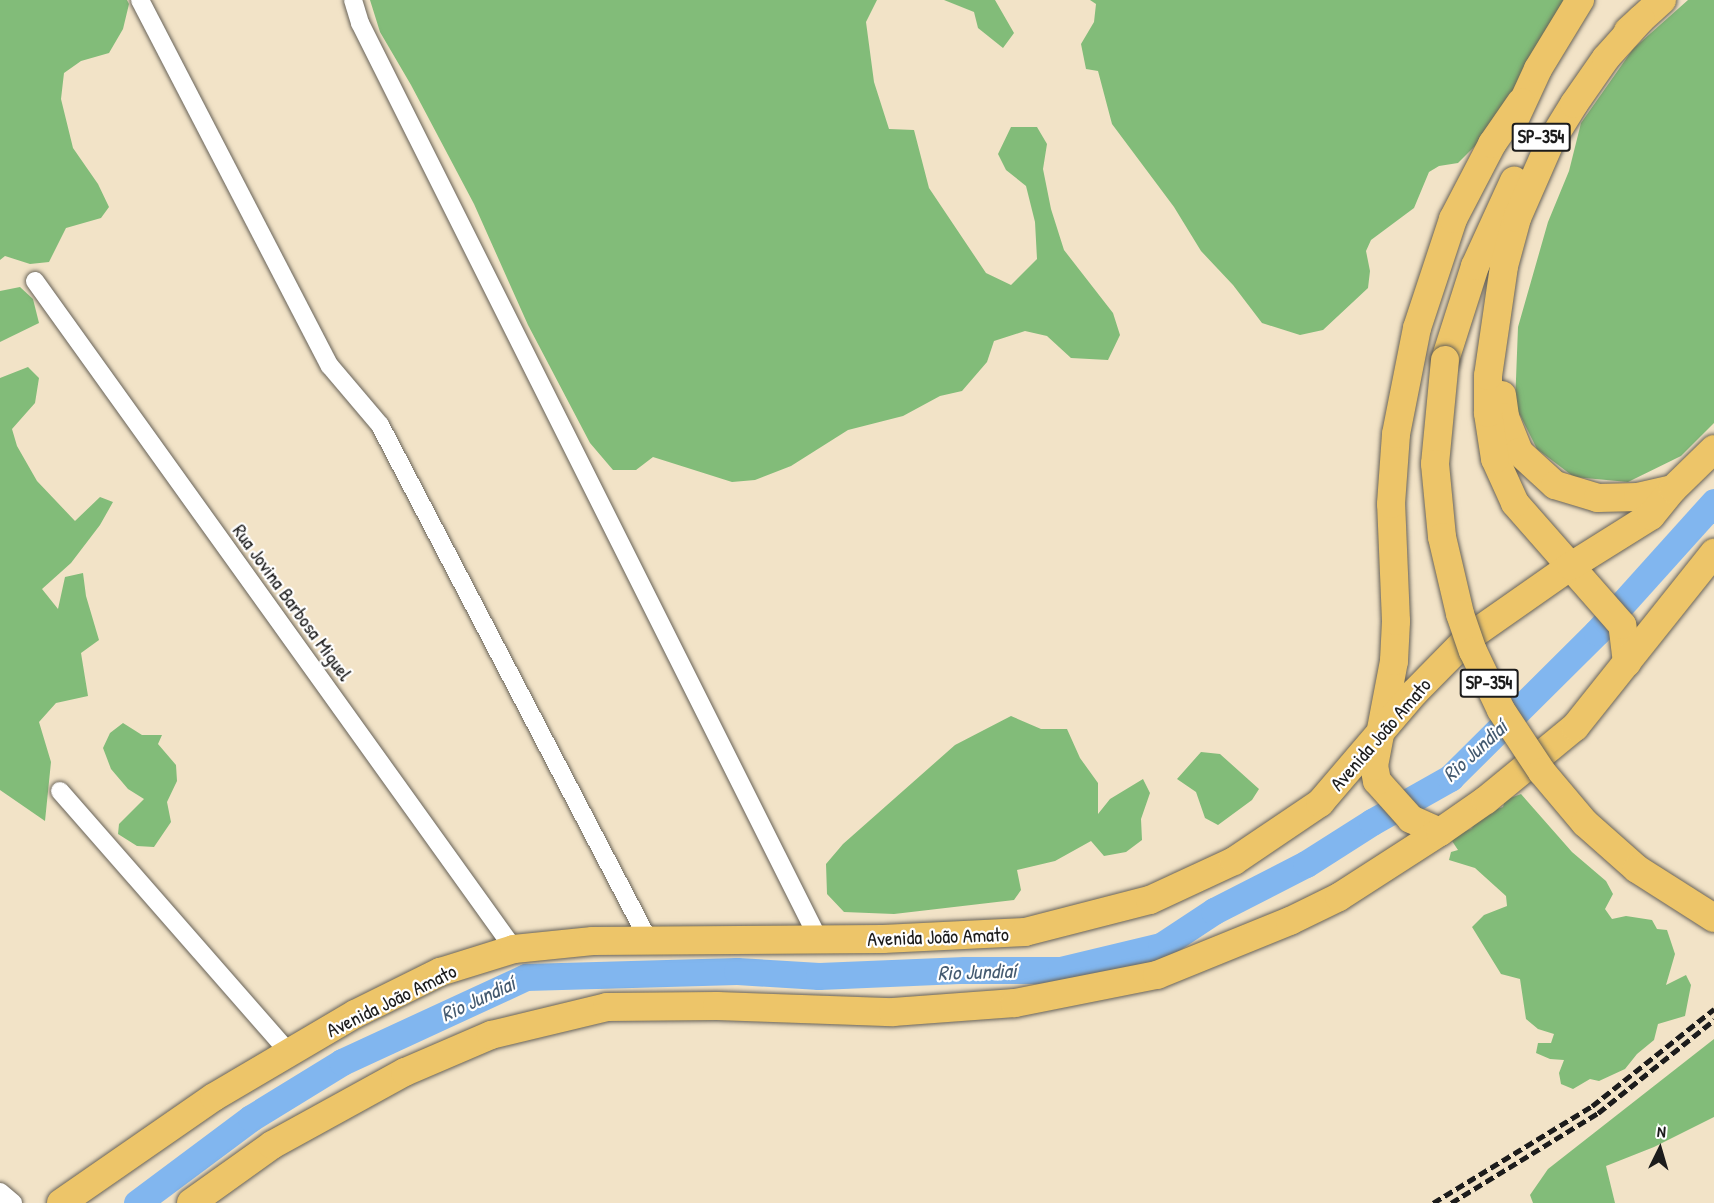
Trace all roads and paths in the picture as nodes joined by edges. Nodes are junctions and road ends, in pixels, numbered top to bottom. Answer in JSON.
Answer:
{"nodes":[{"id":1,"x":140,"y":0,"type":"edge"},
{"id":2,"x":353,"y":0,"type":"edge"},
{"id":3,"x":1580,"y":0,"type":"edge"},
{"id":4,"x":1662,"y":0,"type":"edge"},
{"id":5,"x":1641,"y":19,"type":"junction"},
{"id":6,"x":1521,"y":102,"type":"junction"},
{"id":7,"x":35,"y":281,"type":"dead end"},
{"id":8,"x":1462,"y":301,"type":"junction"},
{"id":9,"x":1494,"y":344,"type":"junction"},
{"id":10,"x":1714,"y":449,"type":"edge"},
{"id":11,"x":1672,"y":489,"type":"junction"},
{"id":12,"x":1714,"y":553,"type":"edge"},
{"id":13,"x":1578,"y":575,"type":"junction"},
{"id":14,"x":1627,"y":663,"type":"junction"},
{"id":15,"x":1378,"y":735,"type":"junction"},
{"id":16,"x":60,"y":791,"type":"dead end"},
{"id":17,"x":1440,"y":832,"type":"junction"},
{"id":18,"x":1714,"y":918,"type":"edge"},
{"id":19,"x":819,"y":940,"type":"junction"},
{"id":20,"x":649,"y":941,"type":"junction"},
{"id":21,"x":514,"y":949,"type":"junction"},
{"id":22,"x":289,"y":1053,"type":"junction"},
{"id":23,"x":0,"y":1192,"type":"edge"},
{"id":24,"x":13,"y":1203,"type":"edge"},
{"id":25,"x":61,"y":1203,"type":"edge"},
{"id":26,"x":191,"y":1203,"type":"edge"}],
"edges":[{"from":1,"to":20,"type":"street"},
{"from":2,"to":19,"type":"street"},
{"from":3,"to":6,"type":"main road","number":"SP-354"},
{"from":4,"to":5,"type":"main road","number":"SP-354"},
{"from":5,"to":8,"type":"main road","number":"SP-354"},
{"from":5,"to":9,"type":"main road"},
{"from":6,"to":8,"type":"main road","number":"SP-354"},
{"from":6,"to":15,"type":"main road"},
{"from":7,"to":21,"type":"street","name":"Rua Jovina Barbosa Miguel"},
{"from":8,"to":18,"type":"main road","number":"SP-354","bridge":true},
{"from":9,"to":11,"type":"main road"},
{"from":9,"to":13,"type":"main road"},
{"from":10,"to":11,"type":"main road","name":"Avenida João Amato"},
{"from":11,"to":13,"type":"main road","name":"Avenida João Amato"},
{"from":12,"to":14,"type":"main road"},
{"from":13,"to":14,"type":"main road"},
{"from":13,"to":15,"type":"main road","name":"Avenida João Amato"},
{"from":14,"to":17,"type":"main road"},
{"from":15,"to":17,"type":"main road"},
{"from":15,"to":19,"type":"main road","name":"Avenida João Amato"},
{"from":16,"to":22,"type":"street"},
{"from":17,"to":26,"type":"main road"},
{"from":19,"to":20,"type":"main road","name":"Avenida João Amato"},
{"from":20,"to":21,"type":"main road","name":"Avenida João Amato"},
{"from":21,"to":22,"type":"main road","name":"Avenida João Amato"},
{"from":22,"to":25,"type":"main road","name":"Avenida João Amato"},
{"from":23,"to":24,"type":"street"}]}
